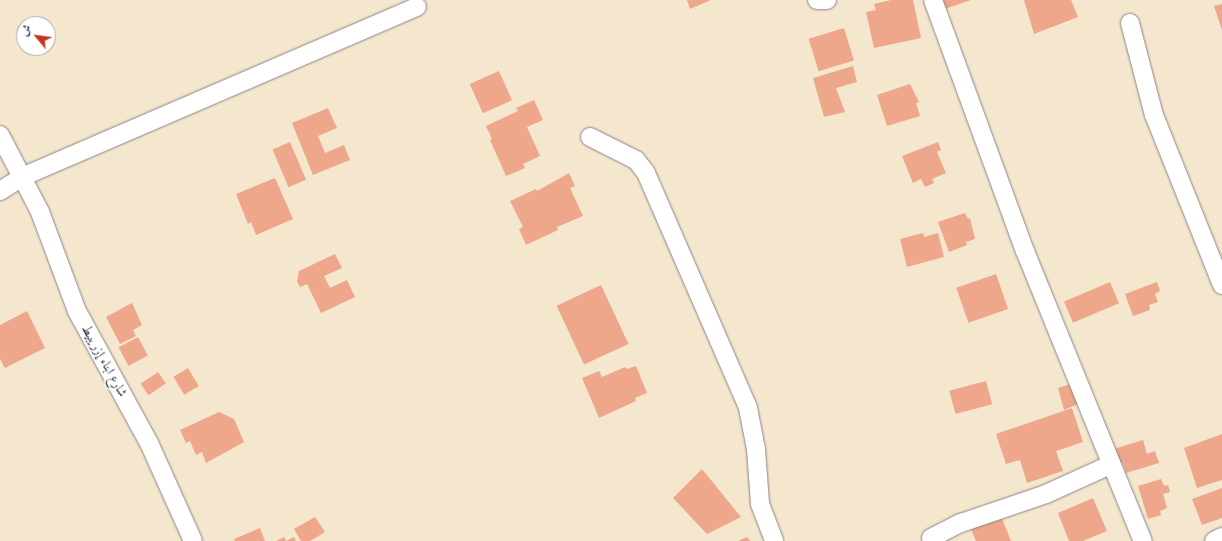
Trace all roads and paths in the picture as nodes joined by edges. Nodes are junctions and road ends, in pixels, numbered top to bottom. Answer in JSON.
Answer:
{"nodes":[{"id":1,"x":817,"y":0,"type":"edge"},
{"id":2,"x":827,"y":0,"type":"edge"},
{"id":3,"x":933,"y":0,"type":"edge"},
{"id":4,"x":417,"y":7,"type":"dead end"},
{"id":5,"x":1130,"y":23,"type":"dead end"},
{"id":6,"x":0,"y":135,"type":"edge"},
{"id":7,"x":590,"y":137,"type":"dead end"},
{"id":8,"x":22,"y":177,"type":"junction"},
{"id":9,"x":0,"y":191,"type":"edge"},
{"id":10,"x":1222,"y":285,"type":"edge"},
{"id":11,"x":1112,"y":464,"type":"junction"},
{"id":12,"x":1222,"y":537,"type":"edge"},
{"id":13,"x":931,"y":538,"type":"dead end"},
{"id":14,"x":193,"y":541,"type":"edge"},
{"id":15,"x":774,"y":541,"type":"edge"},
{"id":16,"x":1143,"y":541,"type":"edge"},
{"id":17,"x":1214,"y":541,"type":"edge"}],
"edges":[{"from":1,"to":2,"type":"street"},
{"from":3,"to":11,"type":"street"},
{"from":4,"to":8,"type":"street"},
{"from":5,"to":10,"type":"street"},
{"from":6,"to":8,"type":"street","name":"شارع ابناء إزريبيط"},
{"from":7,"to":15,"type":"street"},
{"from":8,"to":9,"type":"street"},
{"from":8,"to":14,"type":"street","name":"شارع ابناء إزريبيط"},
{"from":11,"to":13,"type":"street"},
{"from":11,"to":16,"type":"street"},
{"from":12,"to":17,"type":"street"}]}
